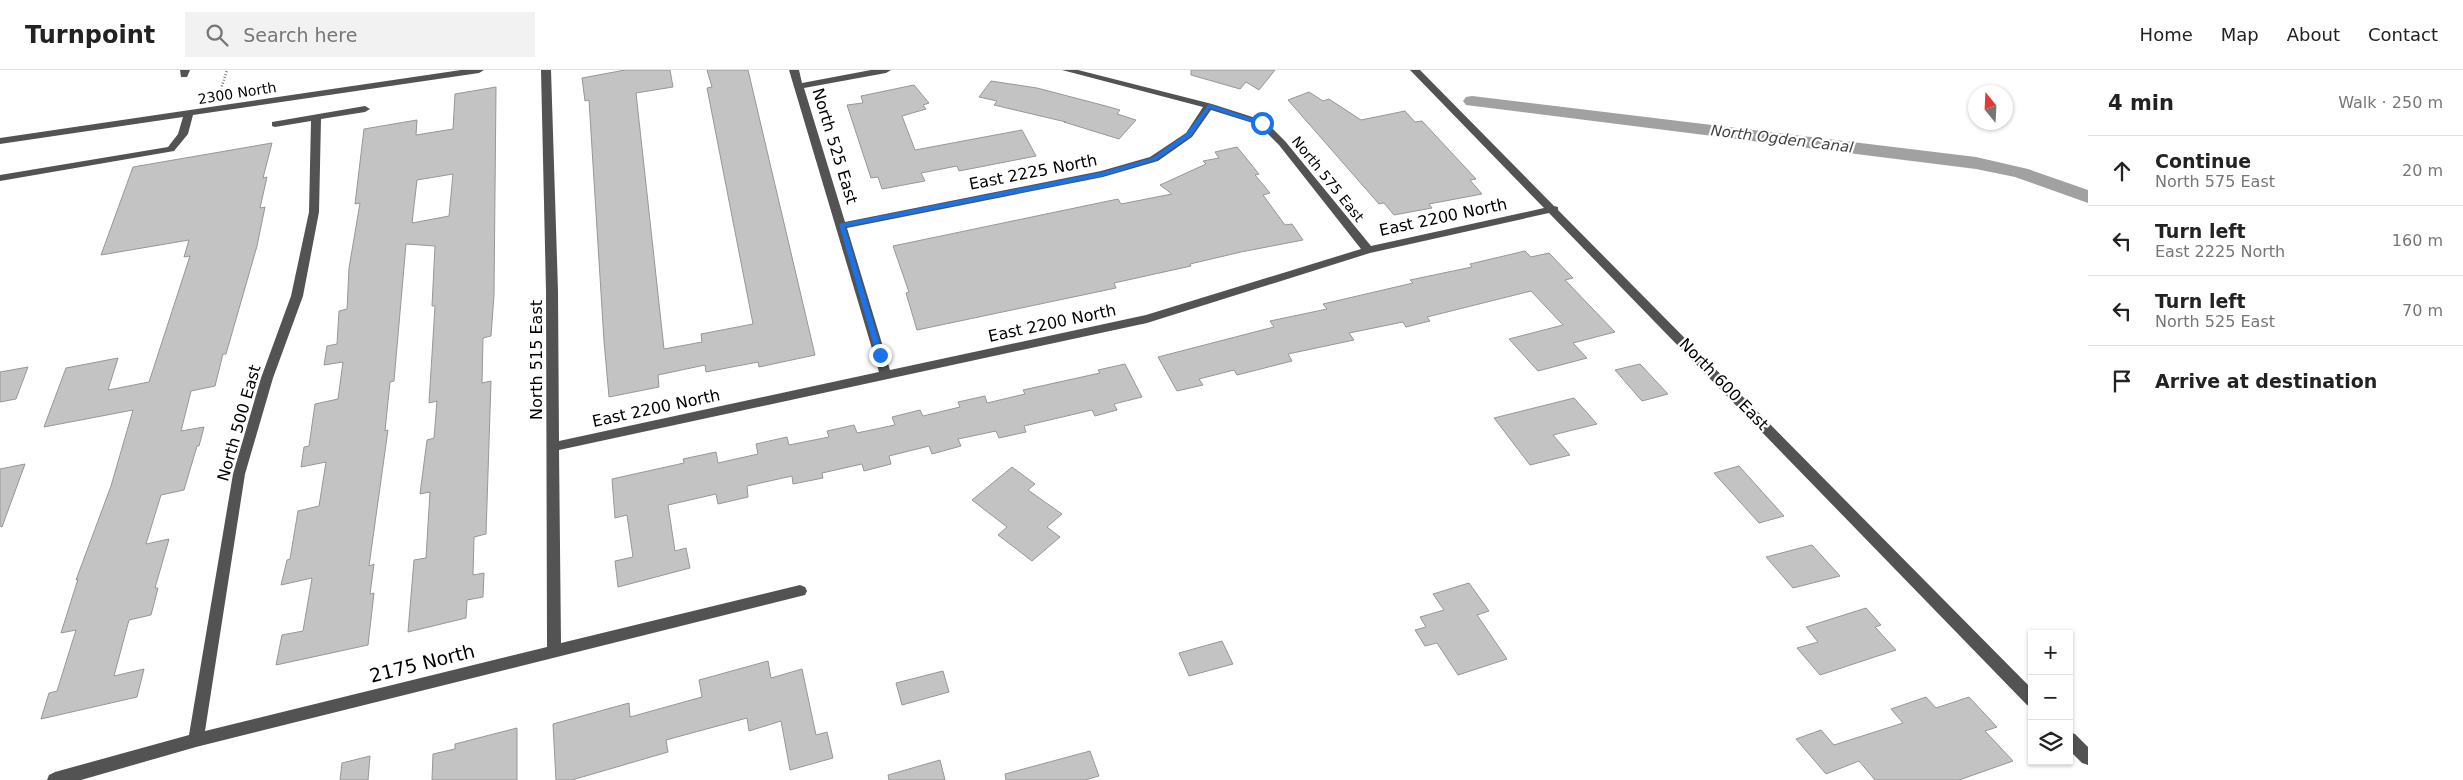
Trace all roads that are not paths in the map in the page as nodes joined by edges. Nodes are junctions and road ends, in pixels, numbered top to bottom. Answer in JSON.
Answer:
{"nodes":[{"id":1,"x":479,"y":70,"type":"edge"},
{"id":2,"x":546,"y":70,"type":"edge"},
{"id":3,"x":794,"y":70,"type":"edge"},
{"id":4,"x":886,"y":70,"type":"edge"},
{"id":5,"x":1067,"y":70,"type":"edge"},
{"id":6,"x":1415,"y":70,"type":"edge"},
{"id":7,"x":800,"y":86,"type":"junction"},
{"id":8,"x":1209,"y":106,"type":"junction"},
{"id":9,"x":365,"y":109,"type":"dead end"},
{"id":10,"x":189,"y":114,"type":"junction"},
{"id":11,"x":316,"y":118,"type":"junction"},
{"id":12,"x":275,"y":124,"type":"dead end"},
{"id":13,"x":0,"y":141,"type":"edge"},
{"id":14,"x":0,"y":178,"type":"edge"},
{"id":15,"x":1554,"y":210,"type":"junction"},
{"id":16,"x":842,"y":226,"type":"junction"},
{"id":17,"x":1368,"y":250,"type":"junction"},
{"id":18,"x":886,"y":375,"type":"junction"},
{"id":19,"x":552,"y":448,"type":"junction"},
{"id":20,"x":800,"y":592,"type":"dead end"},
{"id":21,"x":554,"y":651,"type":"junction"},
{"id":22,"x":2028,"y":696,"type":"edge"},
{"id":23,"x":196,"y":740,"type":"junction"},
{"id":24,"x":2073,"y":743,"type":"edge"},
{"id":25,"x":2088,"y":758,"type":"edge"},
{"id":26,"x":55,"y":780,"type":"edge"}],
"edges":[{"from":1,"to":10,"type":"street","name":"2300 North"},
{"from":2,"to":19,"type":"street","name":"North 515 East"},
{"from":3,"to":7,"type":"street","name":"North 525 East"},
{"from":4,"to":7,"type":"street"},
{"from":5,"to":8,"type":"street","name":"North 575 East"},
{"from":6,"to":15,"type":"street","name":"North 600 East"},
{"from":7,"to":16,"type":"street","name":"North 525 East"},
{"from":8,"to":16,"type":"street","name":"East 2225 North"},
{"from":8,"to":17,"type":"street","name":"North 575 East"},
{"from":9,"to":11,"type":"street"},
{"from":10,"to":13,"type":"street","name":"2300 North"},
{"from":10,"to":14,"type":"street"},
{"from":11,"to":12,"type":"street"},
{"from":11,"to":23,"type":"street","name":"North 500 East"},
{"from":15,"to":17,"type":"street","name":"East 2200 North"},
{"from":15,"to":22,"type":"street","name":"North 600 East"},
{"from":16,"to":18,"type":"street","name":"North 525 East"},
{"from":17,"to":18,"type":"street","name":"East 2200 North"},
{"from":18,"to":19,"type":"street","name":"East 2200 North"},
{"from":19,"to":21,"type":"street","name":"North 515 East"},
{"from":20,"to":21,"type":"street","name":"2175 North"},
{"from":21,"to":23,"type":"street","name":"2175 North"},
{"from":23,"to":26,"type":"street","name":"2175 North"},
{"from":24,"to":25,"type":"street"}]}
